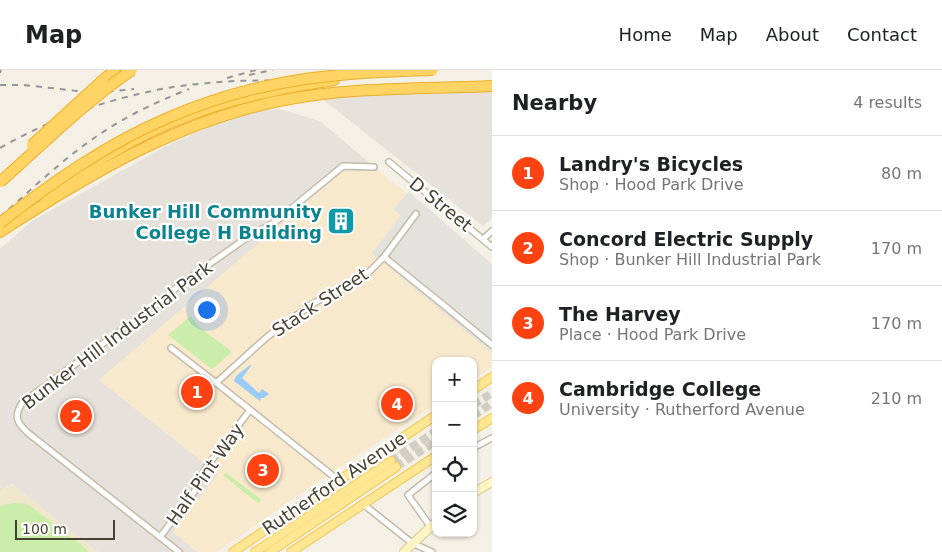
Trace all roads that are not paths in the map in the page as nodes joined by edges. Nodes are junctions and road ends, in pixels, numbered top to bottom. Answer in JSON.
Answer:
{"nodes":[{"id":1,"x":115,"y":70,"type":"edge"},
{"id":2,"x":132,"y":70,"type":"edge"},
{"id":3,"x":345,"y":70,"type":"edge"},
{"id":4,"x":392,"y":70,"type":"edge"},
{"id":5,"x":433,"y":70,"type":"edge"},
{"id":6,"x":492,"y":86,"type":"edge"},
{"id":7,"x":389,"y":162,"type":"dead end"},
{"id":8,"x":374,"y":167,"type":"dead end"},
{"id":9,"x":0,"y":173,"type":"edge"},
{"id":10,"x":0,"y":182,"type":"edge"},
{"id":11,"x":416,"y":214,"type":"dead end"},
{"id":12,"x":1,"y":227,"type":"edge"},
{"id":13,"x":492,"y":231,"type":"edge"},
{"id":14,"x":483,"y":239,"type":"junction"},
{"id":15,"x":492,"y":247,"type":"edge"},
{"id":16,"x":384,"y":257,"type":"junction"},
{"id":17,"x":492,"y":345,"type":"edge"},
{"id":18,"x":171,"y":348,"type":"dead end"},
{"id":19,"x":492,"y":377,"type":"edge"},
{"id":20,"x":216,"y":383,"type":"junction"},
{"id":21,"x":477,"y":387,"type":"edge"},
{"id":22,"x":250,"y":410,"type":"junction"},
{"id":23,"x":432,"y":418,"type":"edge"},
{"id":24,"x":492,"y":418,"type":"edge"},
{"id":25,"x":477,"y":427,"type":"edge"},
{"id":26,"x":492,"y":438,"type":"edge"},
{"id":27,"x":475,"y":447,"type":"edge"},
{"id":28,"x":432,"y":459,"type":"edge"},
{"id":29,"x":391,"y":460,"type":"tunnel mouth"},
{"id":30,"x":396,"y":468,"type":"tunnel mouth"},
{"id":31,"x":432,"y":476,"type":"edge"},
{"id":32,"x":338,"y":480,"type":"junction"},
{"id":33,"x":492,"y":482,"type":"edge"},
{"id":34,"x":475,"y":492,"type":"edge"},
{"id":35,"x":363,"y":504,"type":"junction"},
{"id":36,"x":432,"y":523,"type":"edge"},
{"id":37,"x":432,"y":525,"type":"edge"},
{"id":38,"x":160,"y":537,"type":"junction"},
{"id":39,"x":412,"y":543,"type":"junction"},
{"id":40,"x":179,"y":552,"type":"edge"},
{"id":41,"x":233,"y":552,"type":"edge"},
{"id":42,"x":255,"y":552,"type":"edge"},
{"id":43,"x":270,"y":552,"type":"edge"},
{"id":44,"x":291,"y":552,"type":"edge"},
{"id":45,"x":404,"y":552,"type":"edge"},
{"id":46,"x":432,"y":552,"type":"edge"}],
"edges":[{"from":1,"to":9,"type":"highway","bridge":true},
{"from":2,"to":10,"type":"highway","bridge":true},
{"from":3,"to":12,"type":"highway","bridge":true},
{"from":4,"to":12,"type":"highway","bridge":true},
{"from":5,"to":12,"type":"highway","bridge":true},
{"from":6,"to":12,"type":"highway"},
{"from":7,"to":14,"type":"street","name":"D Street"},
{"from":8,"to":38,"type":"street","name":"Bunker Hill Industrial Park"},
{"from":11,"to":16,"type":"street","name":"Stack Street"},
{"from":13,"to":14,"type":"street"},
{"from":14,"to":15,"type":"street","name":"D Street"},
{"from":16,"to":17,"type":"street"},
{"from":16,"to":20,"type":"street","name":"Stack Street"},
{"from":18,"to":20,"type":"street"},
{"from":19,"to":21,"type":"main road"},
{"from":20,"to":22,"type":"street"},
{"from":22,"to":32,"type":"street"},
{"from":22,"to":38,"type":"street","name":"Half Pint Way"},
{"from":23,"to":32,"type":"main road","name":"Rutherford Avenue"},
{"from":24,"to":25,"type":"main road"},
{"from":26,"to":27,"type":"street"},
{"from":28,"to":35,"type":"main road","name":"Rutherford Avenue"},
{"from":29,"to":42,"type":"main road"},
{"from":30,"to":43,"type":"main road"},
{"from":31,"to":36,"type":"street"},
{"from":32,"to":41,"type":"main road","name":"Rutherford Avenue"},
{"from":33,"to":34,"type":"main road"},
{"from":35,"to":39,"type":"street"},
{"from":35,"to":44,"type":"main road","name":"Rutherford Avenue"},
{"from":37,"to":39,"type":"main road"},
{"from":38,"to":40,"type":"street","name":"Bunker Hill Industrial Park"},
{"from":39,"to":45,"type":"main road"},
{"from":39,"to":46,"type":"street"}]}
